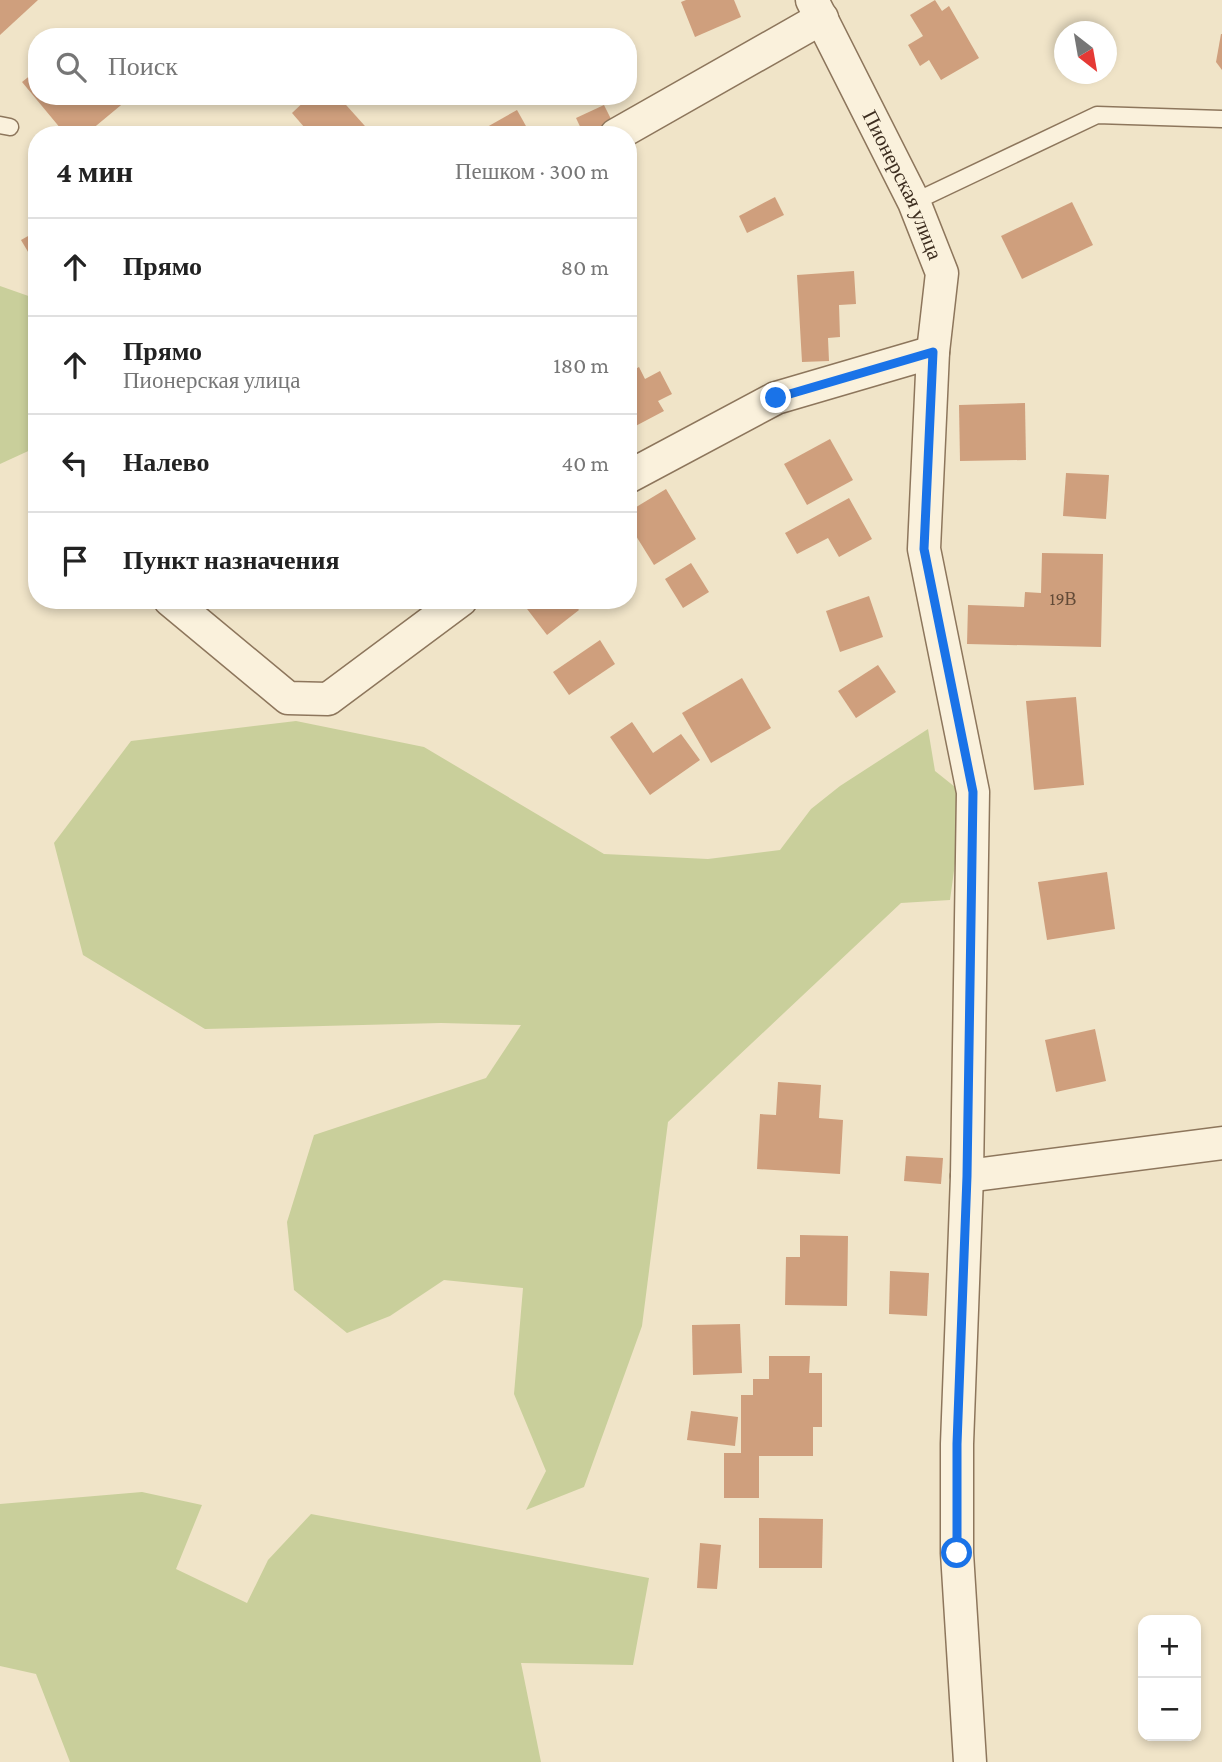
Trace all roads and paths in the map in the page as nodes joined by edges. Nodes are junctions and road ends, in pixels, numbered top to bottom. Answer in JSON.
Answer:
{"nodes":[{"id":1,"x":817,"y":9,"type":"edge"},
{"id":2,"x":1222,"y":119,"type":"edge"},
{"id":3,"x":630,"y":126,"type":"edge"},
{"id":4,"x":914,"y":202,"type":"junction"},
{"id":5,"x":933,"y":352,"type":"junction"},
{"id":6,"x":637,"y":472,"type":"edge"},
{"id":7,"x":181,"y":609,"type":"edge"},
{"id":8,"x":449,"y":609,"type":"edge"},
{"id":9,"x":1222,"y":1143,"type":"edge"},
{"id":10,"x":967,"y":1176,"type":"junction"},
{"id":11,"x":970,"y":1762,"type":"edge"}],
"edges":[{"from":1,"to":3,"type":"street"},
{"from":1,"to":4,"type":"street","name":"Пионерская улица"},
{"from":2,"to":4,"type":"lane"},
{"from":4,"to":5,"type":"street","name":"Пионерская улица"},
{"from":5,"to":6,"type":"street"},
{"from":5,"to":10,"type":"street","name":"Пионерская улица"},
{"from":7,"to":8,"type":"street"},
{"from":9,"to":10,"type":"street"},
{"from":10,"to":11,"type":"street","name":"Пионерская улица"}]}
